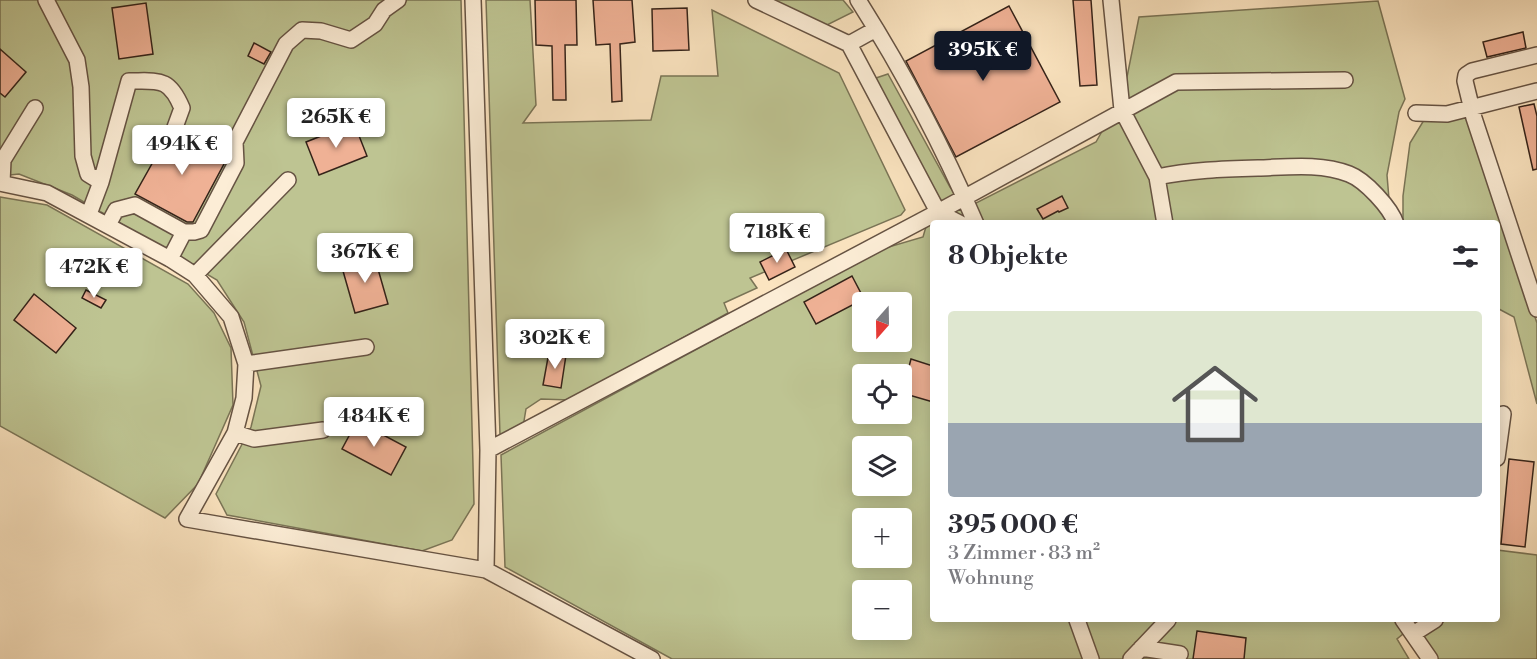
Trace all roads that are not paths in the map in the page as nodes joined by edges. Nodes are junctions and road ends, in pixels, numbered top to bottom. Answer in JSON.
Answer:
{"nodes":[{"id":1,"x":46,"y":0,"type":"edge"},
{"id":2,"x":398,"y":0,"type":"edge"},
{"id":3,"x":473,"y":0,"type":"edge"},
{"id":4,"x":756,"y":0,"type":"edge"},
{"id":5,"x":858,"y":0,"type":"edge"},
{"id":6,"x":1110,"y":0,"type":"edge"},
{"id":7,"x":876,"y":29,"type":"junction"},
{"id":8,"x":849,"y":44,"type":"junction"},
{"id":9,"x":1537,"y":55,"type":"edge"},
{"id":10,"x":1345,"y":80,"type":"dead end"},
{"id":11,"x":1537,"y":91,"type":"edge"},
{"id":12,"x":1471,"y":107,"type":"junction"},
{"id":13,"x":35,"y":108,"type":"dead end"},
{"id":14,"x":1122,"y":110,"type":"junction"},
{"id":15,"x":1416,"y":113,"type":"dead end"},
{"id":16,"x":174,"y":130,"type":"dead end"},
{"id":17,"x":1156,"y":177,"type":"junction"},
{"id":18,"x":288,"y":180,"type":"dead end"},
{"id":19,"x":101,"y":182,"type":"junction"},
{"id":20,"x":1,"y":183,"type":"edge"},
{"id":21,"x":964,"y":197,"type":"junction"},
{"id":22,"x":89,"y":214,"type":"junction"},
{"id":23,"x":940,"y":218,"type":"edge"},
{"id":24,"x":974,"y":220,"type":"edge"},
{"id":25,"x":1164,"y":220,"type":"edge"},
{"id":26,"x":1395,"y":220,"type":"edge"},
{"id":27,"x":930,"y":223,"type":"edge"},
{"id":28,"x":108,"y":225,"type":"junction"},
{"id":29,"x":184,"y":232,"type":"junction"},
{"id":30,"x":170,"y":259,"type":"junction"},
{"id":31,"x":195,"y":275,"type":"junction"},
{"id":32,"x":1537,"y":309,"type":"edge"},
{"id":33,"x":366,"y":347,"type":"dead end"},
{"id":34,"x":246,"y":364,"type":"junction"},
{"id":35,"x":1503,"y":414,"type":"dead end"},
{"id":36,"x":323,"y":430,"type":"dead end"},
{"id":37,"x":235,"y":433,"type":"junction"},
{"id":38,"x":1500,"y":436,"type":"edge"},
{"id":39,"x":488,"y":450,"type":"junction"},
{"id":40,"x":486,"y":570,"type":"junction"},
{"id":41,"x":1078,"y":622,"type":"edge"},
{"id":42,"x":1166,"y":622,"type":"edge"},
{"id":43,"x":1404,"y":622,"type":"edge"},
{"id":44,"x":1432,"y":622,"type":"edge"},
{"id":45,"x":1413,"y":634,"type":"junction"},
{"id":46,"x":1136,"y":654,"type":"edge"},
{"id":47,"x":1180,"y":654,"type":"dead end"},
{"id":48,"x":652,"y":659,"type":"edge"},
{"id":49,"x":1091,"y":659,"type":"edge"},
{"id":50,"x":1430,"y":659,"type":"edge"}],
"edges":[{"from":1,"to":19,"type":"street"},
{"from":2,"to":29,"type":"street"},
{"from":3,"to":39,"type":"street"},
{"from":4,"to":8,"type":"street"},
{"from":5,"to":7,"type":"street"},
{"from":6,"to":14,"type":"street"},
{"from":7,"to":8,"type":"street"},
{"from":7,"to":21,"type":"street"},
{"from":8,"to":23,"type":"street"},
{"from":9,"to":12,"type":"street"},
{"from":10,"to":14,"type":"street"},
{"from":11,"to":12,"type":"street"},
{"from":12,"to":15,"type":"street"},
{"from":12,"to":32,"type":"street"},
{"from":13,"to":20,"type":"street"},
{"from":14,"to":17,"type":"street"},
{"from":14,"to":21,"type":"street"},
{"from":16,"to":19,"type":"street"},
{"from":17,"to":25,"type":"street"},
{"from":17,"to":26,"type":"street"},
{"from":18,"to":31,"type":"street"},
{"from":19,"to":22,"type":"street"},
{"from":20,"to":22,"type":"street"},
{"from":21,"to":23,"type":"street"},
{"from":21,"to":24,"type":"street"},
{"from":22,"to":28,"type":"street"},
{"from":27,"to":39,"type":"street"},
{"from":28,"to":29,"type":"street"},
{"from":28,"to":30,"type":"street"},
{"from":29,"to":30,"type":"street"},
{"from":30,"to":31,"type":"street"},
{"from":31,"to":34,"type":"street"},
{"from":33,"to":34,"type":"street"},
{"from":34,"to":37,"type":"street"},
{"from":35,"to":38,"type":"street"},
{"from":36,"to":37,"type":"street"},
{"from":37,"to":40,"type":"street"},
{"from":39,"to":40,"type":"street"},
{"from":40,"to":48,"type":"street"},
{"from":41,"to":49,"type":"street"},
{"from":42,"to":46,"type":"street"},
{"from":43,"to":45,"type":"street"},
{"from":44,"to":45,"type":"street"},
{"from":45,"to":50,"type":"street"},
{"from":46,"to":47,"type":"street"}]}
